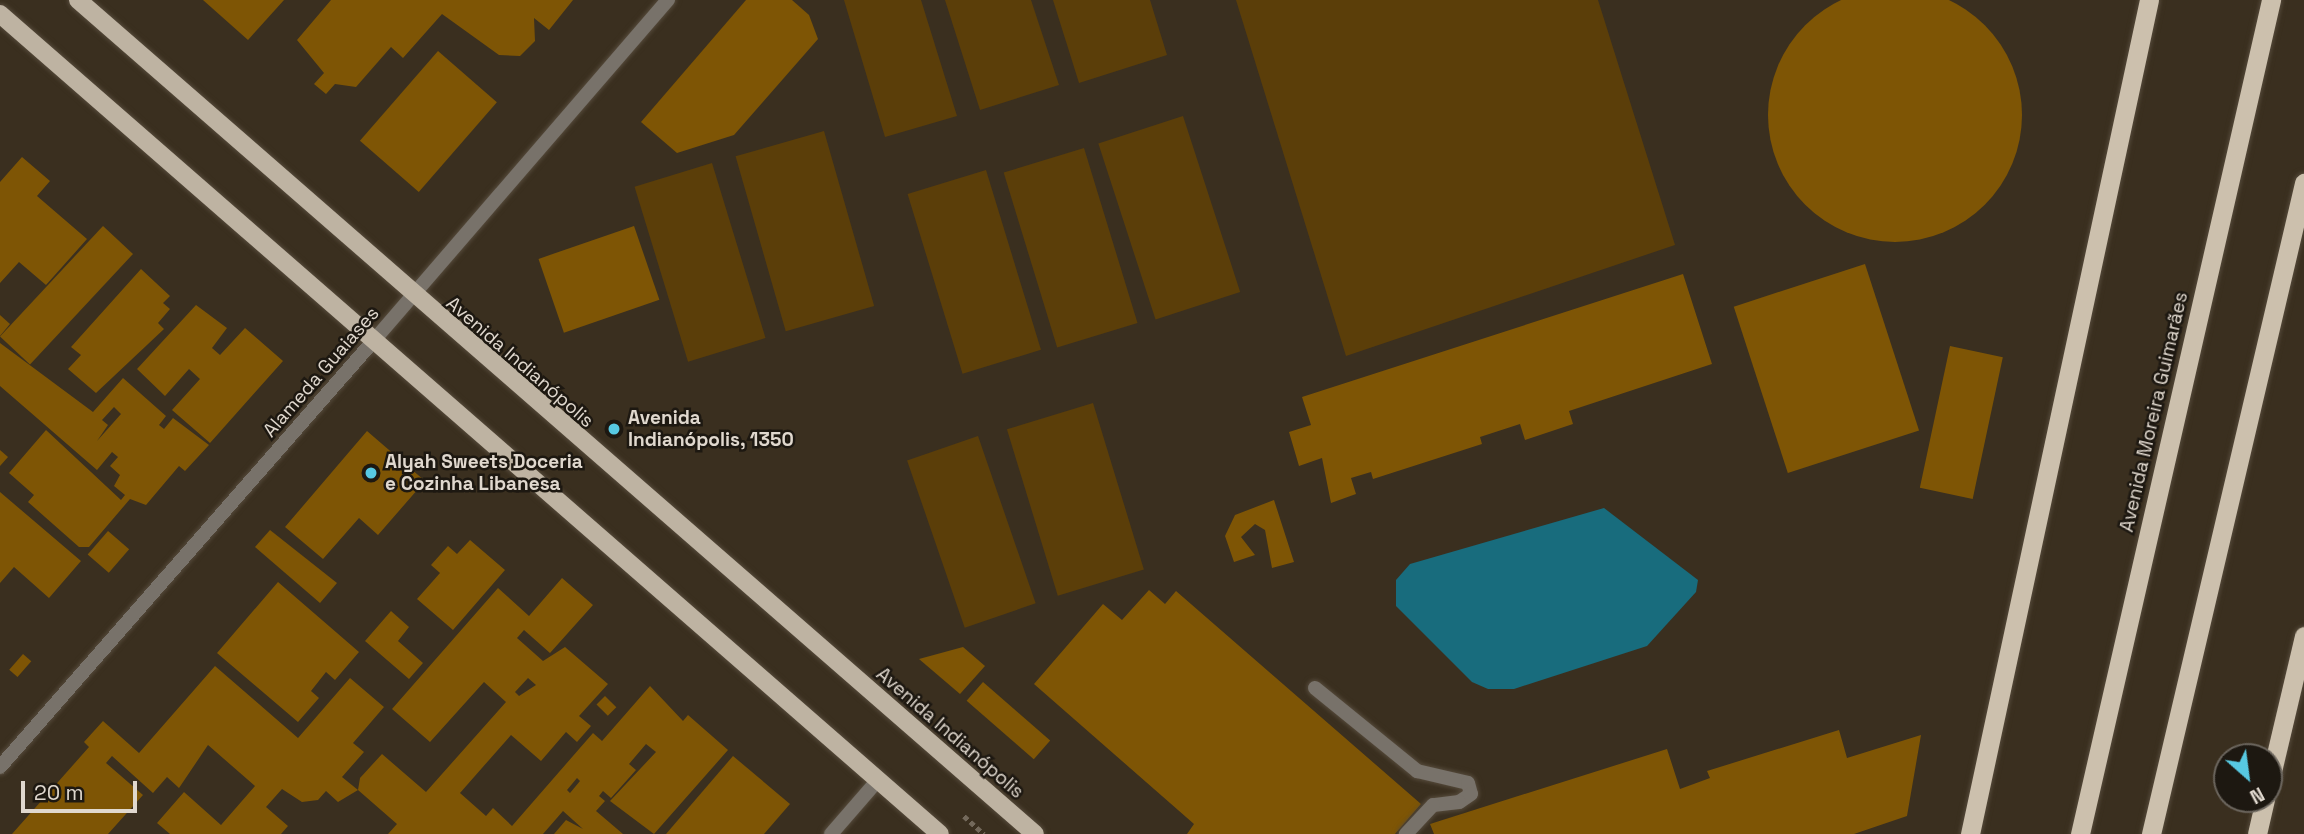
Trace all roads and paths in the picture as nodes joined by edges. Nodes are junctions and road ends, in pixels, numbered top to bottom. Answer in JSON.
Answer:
{"nodes":[{"id":1,"x":78,"y":0,"type":"edge"},
{"id":2,"x":668,"y":0,"type":"edge"},
{"id":3,"x":2149,"y":0,"type":"edge"},
{"id":4,"x":2271,"y":0,"type":"edge"},
{"id":5,"x":0,"y":14,"type":"edge"},
{"id":6,"x":2304,"y":183,"type":"edge"},
{"id":7,"x":412,"y":296,"type":"junction"},
{"id":8,"x":376,"y":338,"type":"junction"},
{"id":9,"x":2304,"y":635,"type":"edge"},
{"id":10,"x":1315,"y":688,"type":"dead end"},
{"id":11,"x":2279,"y":743,"type":"edge"},
{"id":12,"x":0,"y":767,"type":"edge"},
{"id":13,"x":878,"y":779,"type":"junction"},
{"id":14,"x":2262,"y":813,"type":"edge"},
{"id":15,"x":831,"y":834,"type":"edge"},
{"id":16,"x":940,"y":834,"type":"edge"},
{"id":17,"x":1035,"y":834,"type":"edge"},
{"id":18,"x":1406,"y":834,"type":"edge"},
{"id":19,"x":1970,"y":834,"type":"edge"},
{"id":20,"x":2080,"y":834,"type":"edge"},
{"id":21,"x":2151,"y":834,"type":"edge"},
{"id":22,"x":2257,"y":834,"type":"edge"}],
"edges":[{"from":1,"to":7,"type":"main road","name":"Avenida Indianópolis"},
{"from":2,"to":7,"type":"street","name":"Alameda Guaiases"},
{"from":3,"to":19,"type":"highway"},
{"from":4,"to":20,"type":"highway","name":"Avenida Moreira Guimarães"},
{"from":5,"to":8,"type":"main road"},
{"from":6,"to":21,"type":"highway"},
{"from":7,"to":8,"type":"street","name":"Alameda Guaiases"},
{"from":7,"to":17,"type":"main road","name":"Avenida Indianópolis"},
{"from":8,"to":12,"type":"street","name":"Alameda Guaiases"},
{"from":8,"to":13,"type":"main road"},
{"from":9,"to":11,"type":"highway"},
{"from":10,"to":18,"type":"street"},
{"from":13,"to":15,"type":"street"},
{"from":13,"to":16,"type":"main road"},
{"from":14,"to":22,"type":"highway"}]}
